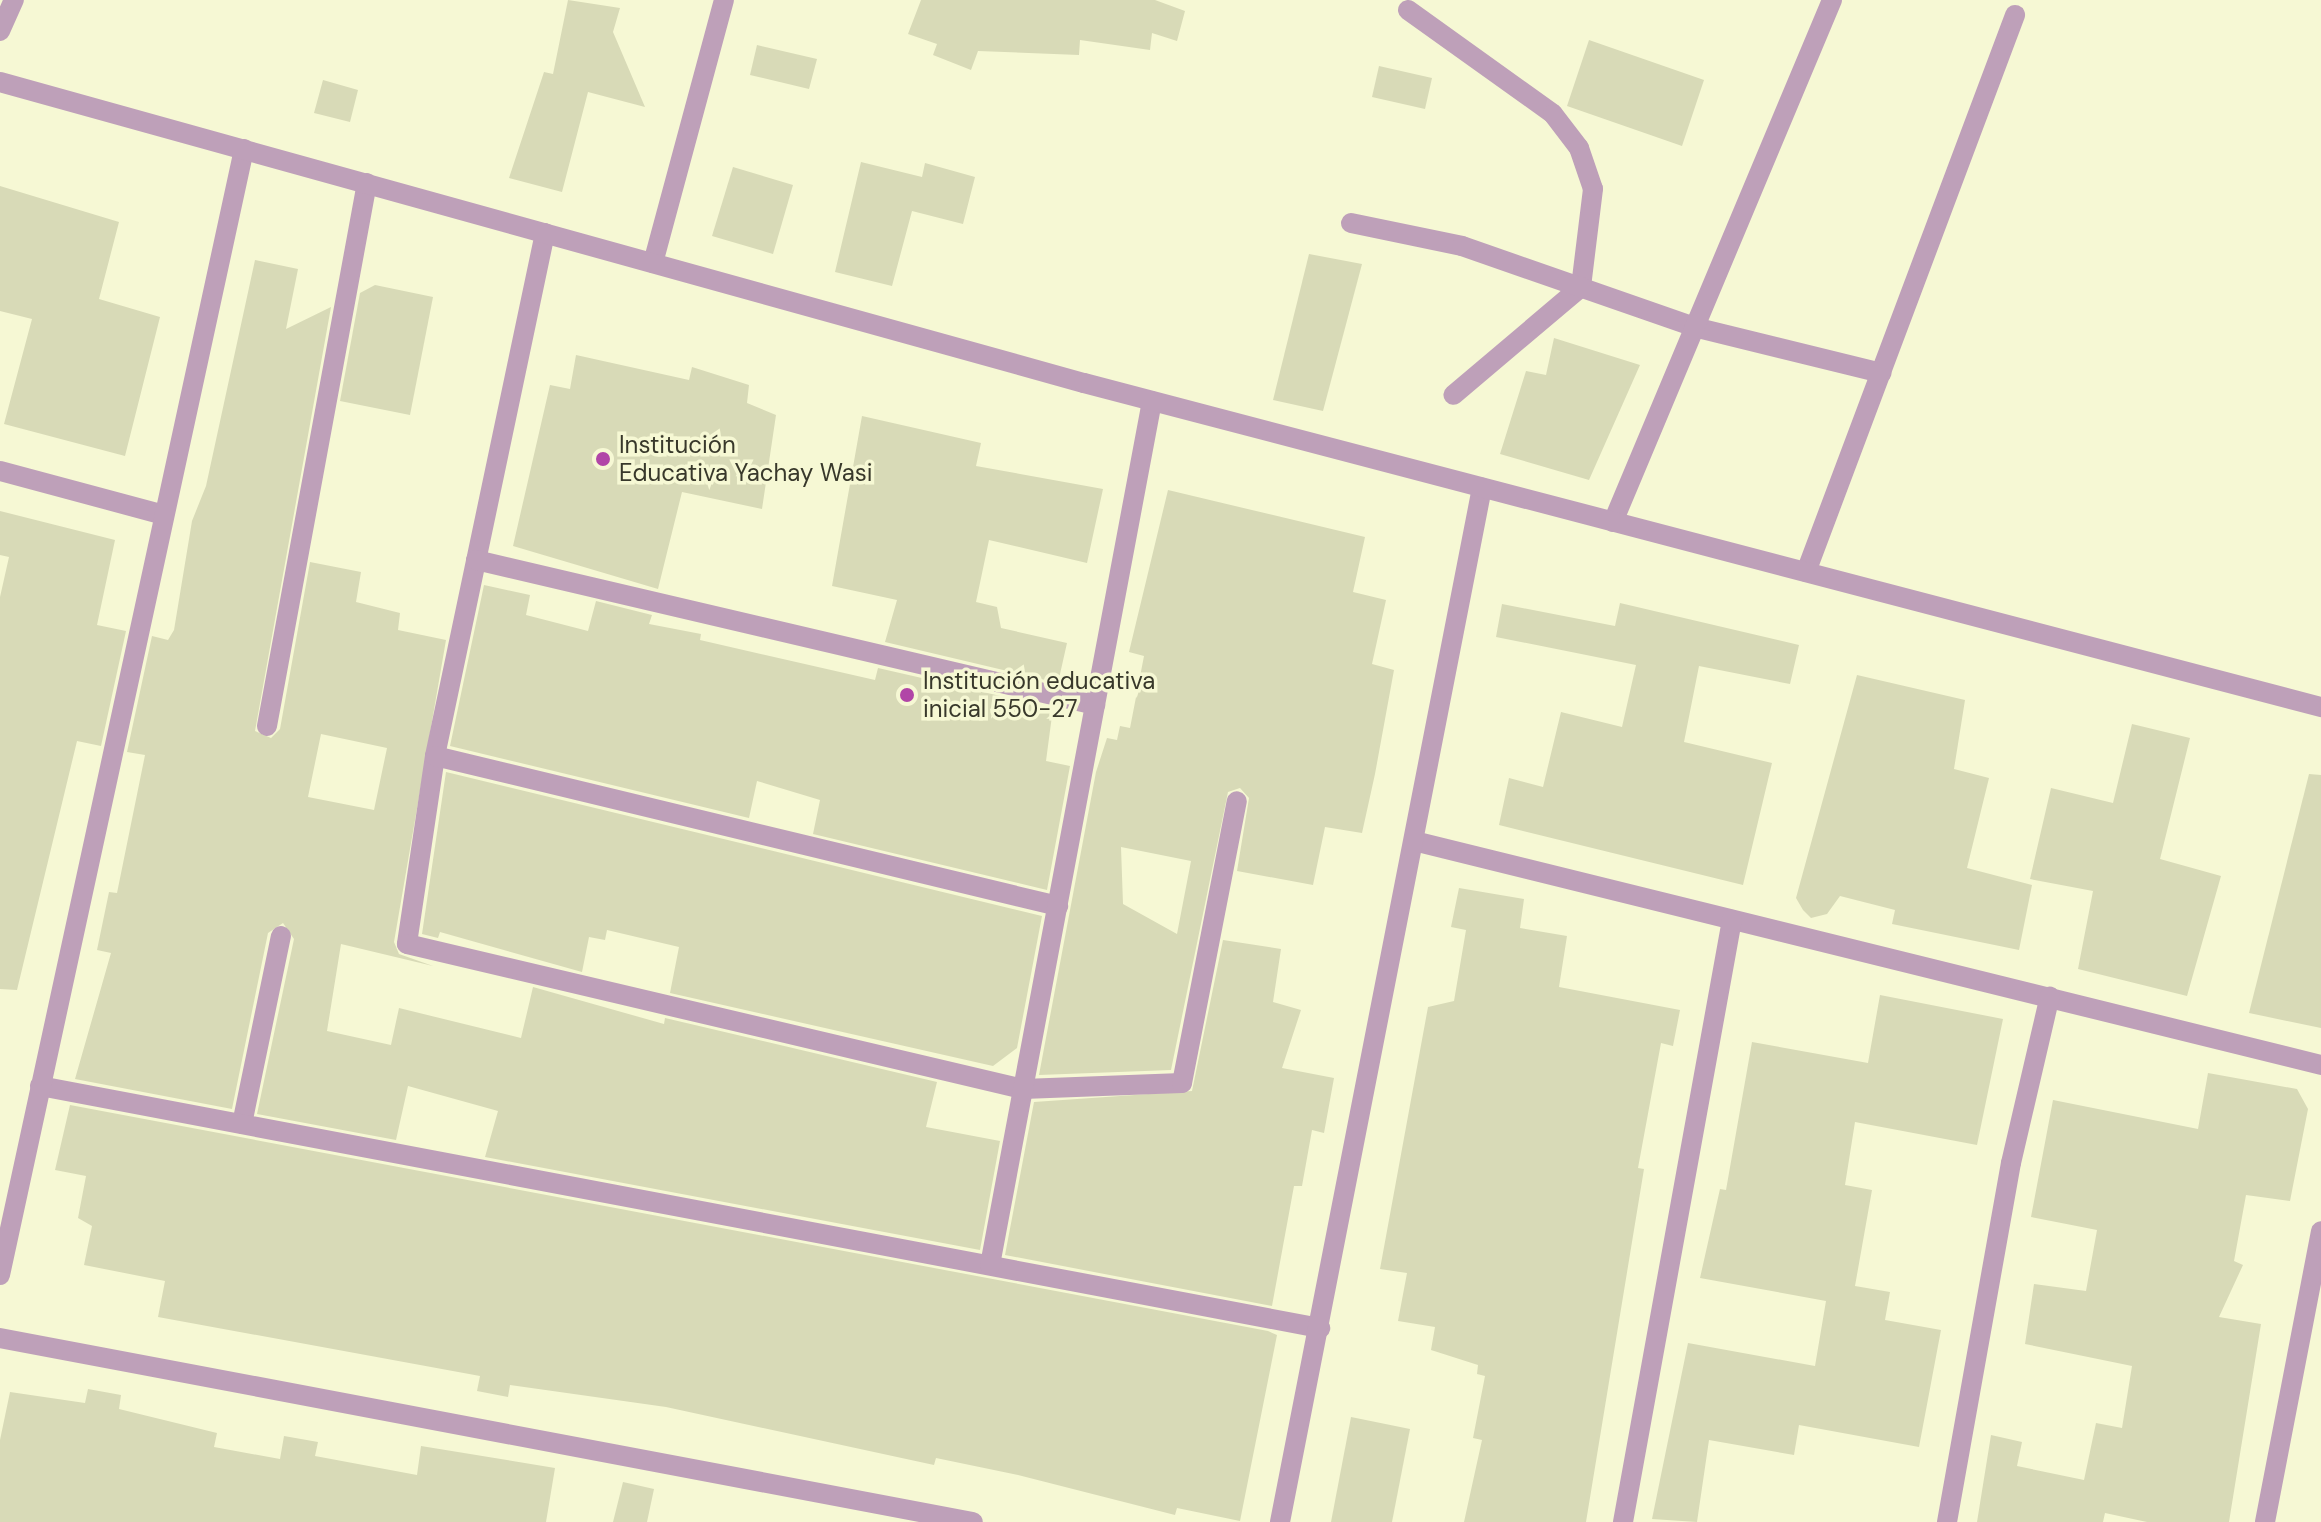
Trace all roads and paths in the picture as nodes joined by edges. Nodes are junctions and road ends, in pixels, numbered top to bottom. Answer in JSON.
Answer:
{"nodes":[{"id":1,"x":14,"y":0,"type":"edge"},
{"id":2,"x":724,"y":0,"type":"edge"},
{"id":3,"x":1832,"y":0,"type":"edge"},
{"id":4,"x":1408,"y":10,"type":"dead end"},
{"id":5,"x":2015,"y":15,"type":"dead end"},
{"id":6,"x":0,"y":31,"type":"edge"},
{"id":7,"x":0,"y":82,"type":"edge"},
{"id":8,"x":244,"y":149,"type":"junction"},
{"id":9,"x":367,"y":183,"type":"junction"},
{"id":10,"x":1351,"y":223,"type":"dead end"},
{"id":11,"x":545,"y":233,"type":"junction"},
{"id":12,"x":653,"y":263,"type":"junction"},
{"id":13,"x":1581,"y":287,"type":"junction"},
{"id":14,"x":1694,"y":327,"type":"junction"},
{"id":15,"x":1881,"y":373,"type":"junction"},
{"id":16,"x":1453,"y":395,"type":"dead end"},
{"id":17,"x":1152,"y":401,"type":"junction"},
{"id":18,"x":0,"y":471,"type":"edge"},
{"id":19,"x":1482,"y":488,"type":"junction"},
{"id":20,"x":161,"y":514,"type":"junction"},
{"id":21,"x":1613,"y":522,"type":"junction"},
{"id":22,"x":476,"y":560,"type":"junction"},
{"id":23,"x":1806,"y":572,"type":"junction"},
{"id":24,"x":1095,"y":705,"type":"junction"},
{"id":25,"x":2321,"y":707,"type":"edge"},
{"id":26,"x":267,"y":726,"type":"dead end"},
{"id":27,"x":435,"y":756,"type":"junction"},
{"id":28,"x":1237,"y":801,"type":"dead end"},
{"id":29,"x":1414,"y":841,"type":"junction"},
{"id":30,"x":1058,"y":906,"type":"junction"},
{"id":31,"x":1732,"y":920,"type":"junction"},
{"id":32,"x":281,"y":936,"type":"dead end"},
{"id":33,"x":2050,"y":996,"type":"junction"},
{"id":34,"x":2321,"y":1065,"type":"edge"},
{"id":35,"x":40,"y":1086,"type":"junction"},
{"id":36,"x":1023,"y":1089,"type":"junction"},
{"id":37,"x":242,"y":1124,"type":"junction"},
{"id":38,"x":2321,"y":1231,"type":"edge"},
{"id":39,"x":990,"y":1265,"type":"junction"},
{"id":40,"x":0,"y":1275,"type":"edge"},
{"id":41,"x":1320,"y":1328,"type":"junction"},
{"id":42,"x":0,"y":1338,"type":"edge"},
{"id":43,"x":973,"y":1522,"type":"edge"},
{"id":44,"x":1280,"y":1522,"type":"edge"},
{"id":45,"x":1623,"y":1522,"type":"edge"},
{"id":46,"x":1947,"y":1522,"type":"edge"},
{"id":47,"x":2265,"y":1522,"type":"edge"}],
"edges":[{"from":1,"to":6,"type":"street"},
{"from":2,"to":12,"type":"street"},
{"from":3,"to":14,"type":"street"},
{"from":4,"to":13,"type":"street"},
{"from":5,"to":15,"type":"street"},
{"from":7,"to":8,"type":"street"},
{"from":8,"to":9,"type":"street"},
{"from":8,"to":20,"type":"street"},
{"from":9,"to":11,"type":"street"},
{"from":9,"to":26,"type":"street"},
{"from":10,"to":13,"type":"street"},
{"from":11,"to":12,"type":"street"},
{"from":11,"to":22,"type":"street"},
{"from":12,"to":17,"type":"street"},
{"from":13,"to":14,"type":"street"},
{"from":13,"to":16,"type":"street"},
{"from":14,"to":15,"type":"street"},
{"from":14,"to":21,"type":"street"},
{"from":15,"to":23,"type":"street"},
{"from":17,"to":19,"type":"street"},
{"from":17,"to":24,"type":"street"},
{"from":18,"to":20,"type":"street"},
{"from":19,"to":21,"type":"street"},
{"from":19,"to":29,"type":"street"},
{"from":20,"to":35,"type":"street"},
{"from":21,"to":23,"type":"street"},
{"from":22,"to":24,"type":"street"},
{"from":22,"to":27,"type":"street"},
{"from":23,"to":25,"type":"street"},
{"from":24,"to":30,"type":"street"},
{"from":27,"to":30,"type":"street"},
{"from":27,"to":36,"type":"street"},
{"from":28,"to":36,"type":"street"},
{"from":29,"to":31,"type":"street"},
{"from":29,"to":41,"type":"street"},
{"from":30,"to":36,"type":"street"},
{"from":31,"to":33,"type":"street"},
{"from":31,"to":45,"type":"street"},
{"from":32,"to":37,"type":"street"},
{"from":33,"to":34,"type":"street"},
{"from":33,"to":46,"type":"street"},
{"from":35,"to":37,"type":"street"},
{"from":35,"to":40,"type":"street"},
{"from":36,"to":39,"type":"street"},
{"from":37,"to":39,"type":"street"},
{"from":38,"to":47,"type":"street"},
{"from":39,"to":41,"type":"street"},
{"from":41,"to":44,"type":"street"},
{"from":42,"to":43,"type":"street"}]}
